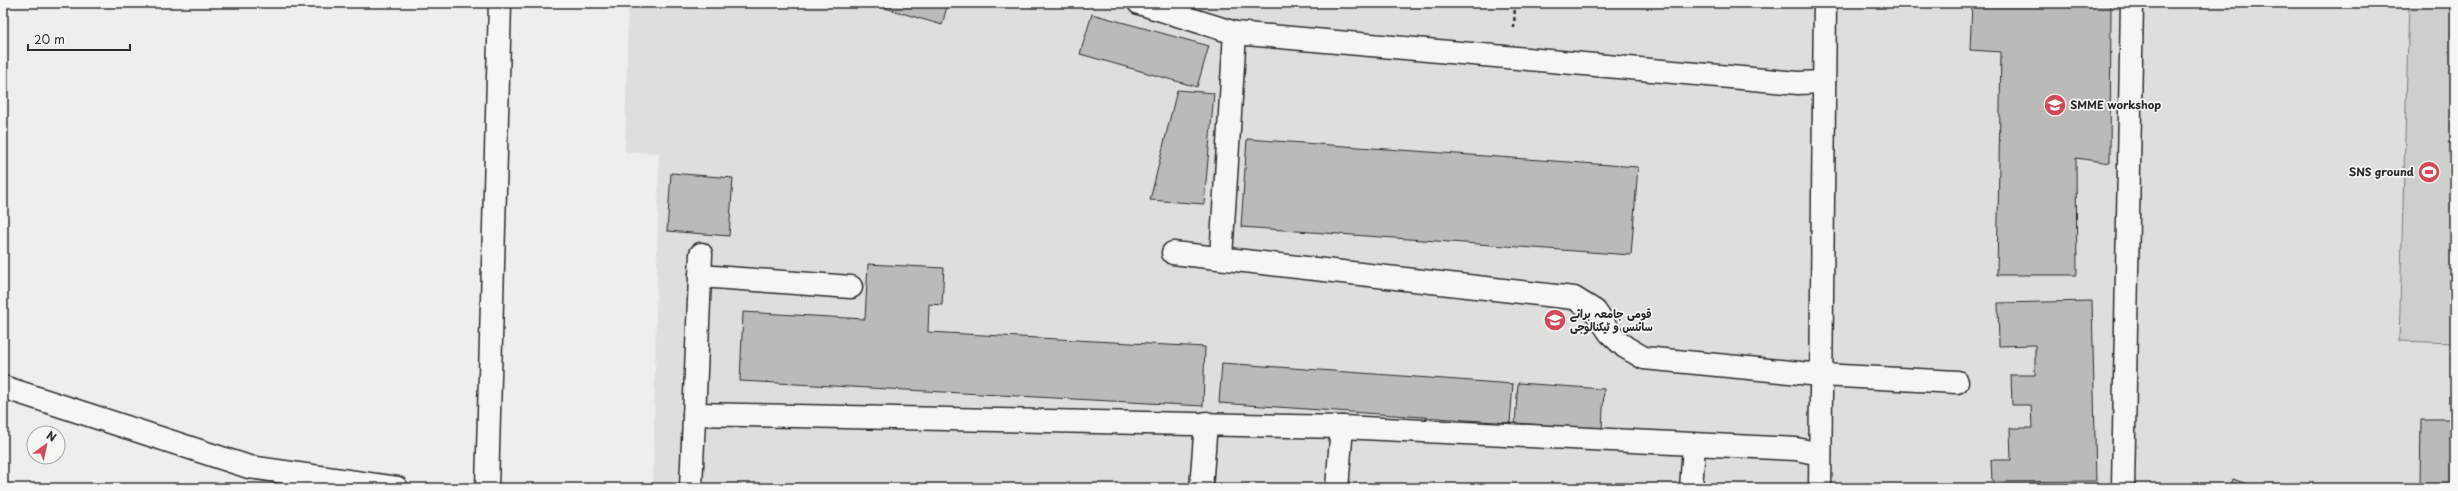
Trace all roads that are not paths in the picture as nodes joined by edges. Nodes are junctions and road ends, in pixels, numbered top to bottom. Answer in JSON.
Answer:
{"nodes":[{"id":1,"x":500,"y":3,"type":"edge"},
{"id":2,"x":1139,"y":3,"type":"edge"},
{"id":3,"x":1824,"y":3,"type":"edge"},
{"id":4,"x":2132,"y":3,"type":"edge"},
{"id":5,"x":1235,"y":33,"type":"junction"},
{"id":6,"x":1824,"y":82,"type":"junction"},
{"id":7,"x":1173,"y":253,"type":"dead end"},
{"id":8,"x":701,"y":254,"type":"dead end"},
{"id":9,"x":1221,"y":257,"type":"junction"},
{"id":10,"x":700,"y":276,"type":"junction"},
{"id":11,"x":851,"y":287,"type":"dead end"},
{"id":12,"x":1821,"y":375,"type":"junction"},
{"id":13,"x":1958,"y":382,"type":"dead end"},
{"id":14,"x":3,"y":388,"type":"edge"},
{"id":15,"x":694,"y":414,"type":"junction"},
{"id":16,"x":1206,"y":423,"type":"junction"},
{"id":17,"x":1342,"y":427,"type":"junction"},
{"id":18,"x":1694,"y":446,"type":"junction"},
{"id":19,"x":1820,"y":454,"type":"junction"},
{"id":20,"x":398,"y":488,"type":"edge"},
{"id":21,"x":487,"y":488,"type":"edge"},
{"id":22,"x":691,"y":488,"type":"edge"},
{"id":23,"x":1201,"y":488,"type":"edge"},
{"id":24,"x":1337,"y":488,"type":"edge"},
{"id":25,"x":1691,"y":488,"type":"edge"},
{"id":26,"x":1820,"y":488,"type":"edge"},
{"id":27,"x":2124,"y":488,"type":"edge"}],
"edges":[{"from":1,"to":21,"type":"street"},
{"from":2,"to":5,"type":"street"},
{"from":3,"to":6,"type":"street"},
{"from":4,"to":27,"type":"street"},
{"from":5,"to":6,"type":"street"},
{"from":5,"to":9,"type":"street"},
{"from":6,"to":12,"type":"street"},
{"from":7,"to":9,"type":"street"},
{"from":8,"to":10,"type":"street"},
{"from":9,"to":12,"type":"street"},
{"from":10,"to":11,"type":"street"},
{"from":10,"to":15,"type":"street"},
{"from":12,"to":13,"type":"street"},
{"from":12,"to":19,"type":"street"},
{"from":14,"to":20,"type":"street"},
{"from":15,"to":16,"type":"street"},
{"from":15,"to":22,"type":"street"},
{"from":16,"to":17,"type":"street"},
{"from":16,"to":23,"type":"street"},
{"from":17,"to":18,"type":"street"},
{"from":17,"to":24,"type":"street"},
{"from":18,"to":19,"type":"street"},
{"from":18,"to":25,"type":"street"},
{"from":19,"to":26,"type":"street"}]}
